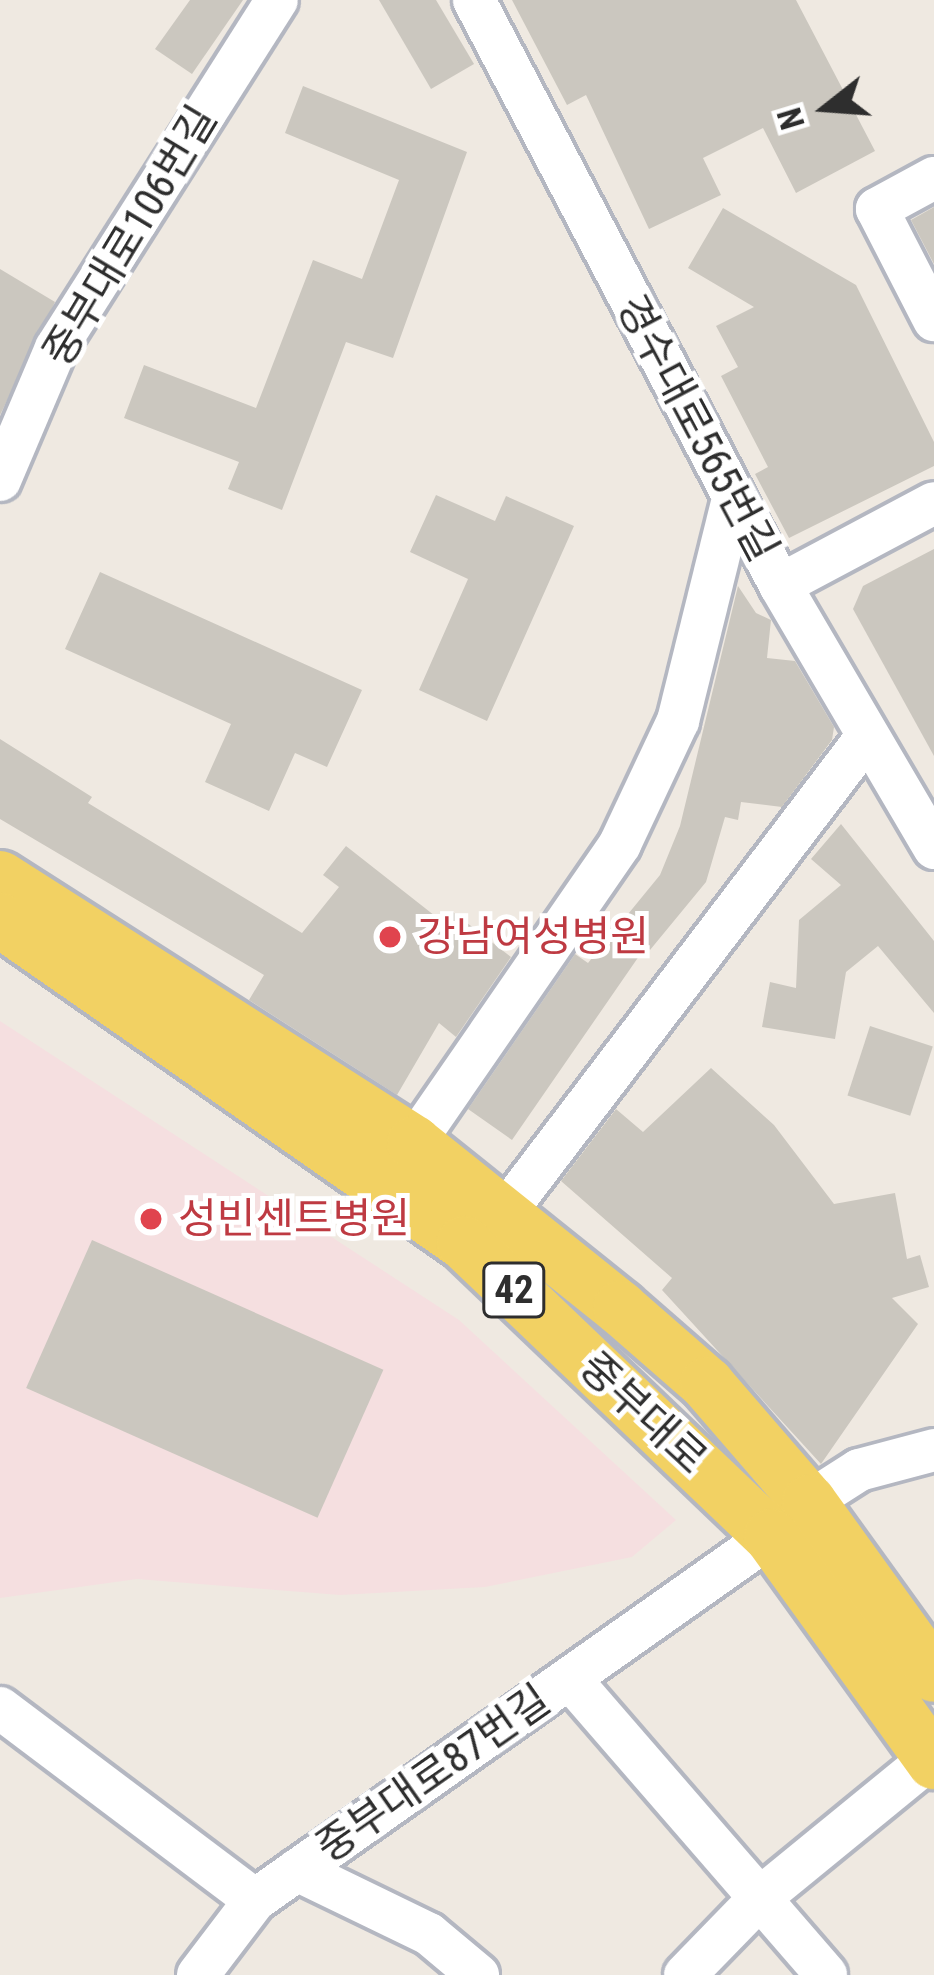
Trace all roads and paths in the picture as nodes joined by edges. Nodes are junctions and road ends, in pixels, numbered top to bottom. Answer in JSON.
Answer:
{"nodes":[{"id":1,"x":277,"y":0,"type":"edge"},
{"id":2,"x":474,"y":0,"type":"edge"},
{"id":3,"x":934,"y":178,"type":"edge"},
{"id":4,"x":934,"y":320,"type":"edge"},
{"id":5,"x":0,"y":480,"type":"edge"},
{"id":6,"x":733,"y":499,"type":"junction"},
{"id":7,"x":934,"y":503,"type":"edge"},
{"id":8,"x":780,"y":585,"type":"junction"},
{"id":9,"x":866,"y":738,"type":"junction"},
{"id":10,"x":934,"y":848,"type":"edge"},
{"id":11,"x":0,"y":878,"type":"edge"},
{"id":12,"x":0,"y":920,"type":"edge"},
{"id":13,"x":414,"y":1143,"type":"junction"},
{"id":14,"x":504,"y":1214,"type":"junction"},
{"id":15,"x":934,"y":1450,"type":"edge"},
{"id":16,"x":790,"y":1519,"type":"junction"},
{"id":17,"x":934,"y":1676,"type":"edge"},
{"id":18,"x":570,"y":1678,"type":"junction"},
{"id":19,"x":0,"y":1708,"type":"edge"},
{"id":20,"x":933,"y":1760,"type":"edge"},
{"id":21,"x":297,"y":1870,"type":"junction"},
{"id":22,"x":760,"y":1898,"type":"junction"},
{"id":23,"x":254,"y":1900,"type":"junction"},
{"id":24,"x":454,"y":1967,"type":"edge"},
{"id":25,"x":198,"y":1975,"type":"edge"},
{"id":26,"x":685,"y":1975,"type":"edge"},
{"id":27,"x":826,"y":1975,"type":"edge"}],
"edges":[{"from":1,"to":5,"type":"street","name":"중부대로106번길"},
{"from":2,"to":6,"type":"street","name":"경수대로565번길"},
{"from":3,"to":4,"type":"street"},
{"from":6,"to":8,"type":"street","name":"경수대로565번길"},
{"from":6,"to":13,"type":"street"},
{"from":7,"to":8,"type":"street"},
{"from":8,"to":9,"type":"street","name":"경수대로565번길"},
{"from":9,"to":10,"type":"street","name":"경수대로565번길"},
{"from":9,"to":14,"type":"street"},
{"from":11,"to":13,"type":"main road","name":"중부대로","number":"42"},
{"from":12,"to":16,"type":"main road","name":"중부대로","number":"42"},
{"from":13,"to":14,"type":"main road","name":"중부대로","number":"42"},
{"from":14,"to":16,"type":"main road","name":"중부대로","number":"42"},
{"from":15,"to":16,"type":"street"},
{"from":16,"to":17,"type":"main road","name":"중부대로","number":"42"},
{"from":16,"to":18,"type":"street","name":"중부대로87번길"},
{"from":16,"to":20,"type":"main road","name":"중부대로","number":"42"},
{"from":18,"to":21,"type":"street","name":"중부대로87번길"},
{"from":18,"to":22,"type":"street","name":"중부대로87번길"},
{"from":19,"to":23,"type":"street"},
{"from":20,"to":22,"type":"street","name":"중부대로"},
{"from":21,"to":23,"type":"street","name":"중부대로87번길"},
{"from":21,"to":24,"type":"street","name":"중부대로87번길"},
{"from":22,"to":26,"type":"street","name":"중부대로"},
{"from":22,"to":27,"type":"street","name":"중부대로87번길"},
{"from":23,"to":25,"type":"street","name":"중부대로87번길"}]}
